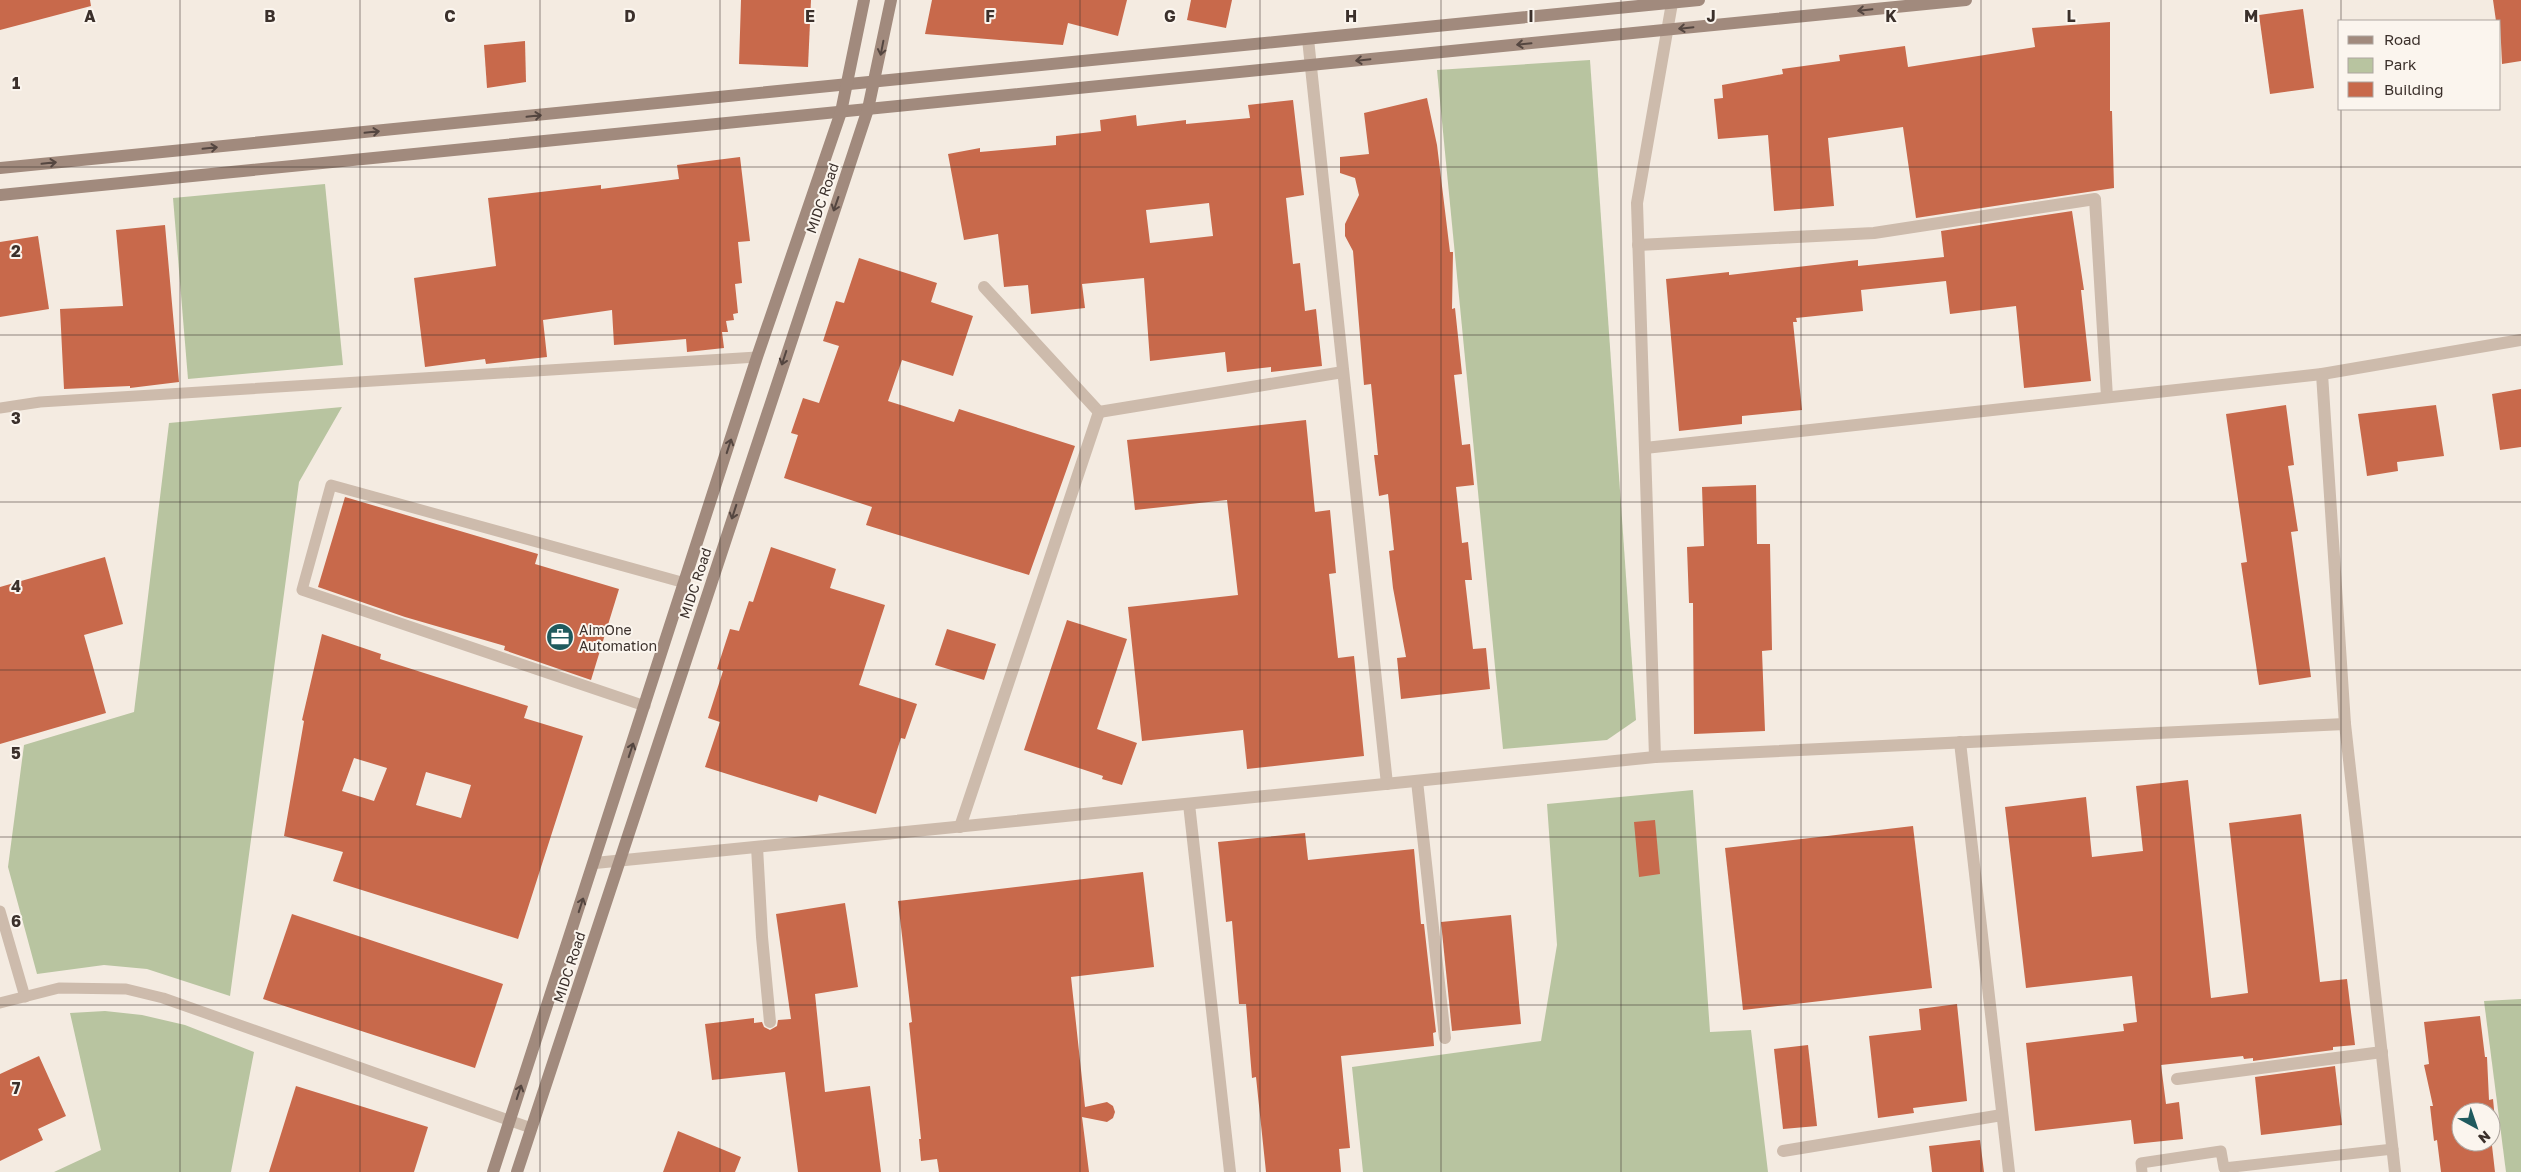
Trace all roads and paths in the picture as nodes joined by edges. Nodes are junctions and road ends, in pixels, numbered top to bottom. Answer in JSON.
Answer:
{"nodes":[{"id":1,"x":864,"y":0,"type":"edge"},
{"id":2,"x":891,"y":0,"type":"edge"},
{"id":3,"x":1699,"y":0,"type":"edge"},
{"id":4,"x":1966,"y":0,"type":"edge"},
{"id":5,"x":1672,"y":1,"type":"edge"},
{"id":6,"x":1667,"y":30,"type":"junction"},
{"id":7,"x":1308,"y":39,"type":"junction"},
{"id":8,"x":1311,"y":65,"type":"junction"},
{"id":9,"x":875,"y":82,"type":"junction"},
{"id":10,"x":846,"y":85,"type":"junction"},
{"id":11,"x":868,"y":109,"type":"junction"},
{"id":12,"x":840,"y":112,"type":"junction"},
{"id":13,"x":0,"y":168,"type":"edge"},
{"id":14,"x":0,"y":194,"type":"edge"},
{"id":15,"x":1638,"y":245,"type":"junction"},
{"id":16,"x":984,"y":287,"type":"dead end"},
{"id":17,"x":2521,"y":340,"type":"edge"},
{"id":18,"x":757,"y":358,"type":"junction"},
{"id":19,"x":1343,"y":372,"type":"junction"},
{"id":20,"x":2322,"y":374,"type":"junction"},
{"id":21,"x":2107,"y":397,"type":"junction"},
{"id":22,"x":0,"y":408,"type":"edge"},
{"id":23,"x":1099,"y":412,"type":"junction"},
{"id":24,"x":1645,"y":448,"type":"junction"},
{"id":25,"x":685,"y":583,"type":"junction"},
{"id":26,"x":645,"y":706,"type":"junction"},
{"id":27,"x":2345,"y":724,"type":"junction"},
{"id":28,"x":1960,"y":742,"type":"junction"},
{"id":29,"x":1655,"y":757,"type":"junction"},
{"id":30,"x":1417,"y":781,"type":"junction"},
{"id":31,"x":1387,"y":784,"type":"junction"},
{"id":32,"x":1189,"y":804,"type":"junction"},
{"id":33,"x":960,"y":827,"type":"junction"},
{"id":34,"x":757,"y":847,"type":"junction"},
{"id":35,"x":620,"y":861,"type":"junction"},
{"id":36,"x":595,"y":863,"type":"junction"},
{"id":37,"x":0,"y":911,"type":"edge"},
{"id":38,"x":25,"y":997,"type":"junction"},
{"id":39,"x":0,"y":1003,"type":"edge"},
{"id":40,"x":770,"y":1022,"type":"dead end"},
{"id":41,"x":1445,"y":1038,"type":"dead end"},
{"id":42,"x":2382,"y":1052,"type":"junction"},
{"id":43,"x":2177,"y":1079,"type":"dead end"},
{"id":44,"x":2002,"y":1115,"type":"junction"},
{"id":45,"x":510,"y":1120,"type":"junction"},
{"id":46,"x":532,"y":1128,"type":"junction"},
{"id":47,"x":2393,"y":1149,"type":"junction"},
{"id":48,"x":1783,"y":1151,"type":"dead end"},
{"id":49,"x":493,"y":1172,"type":"edge"},
{"id":50,"x":517,"y":1172,"type":"edge"},
{"id":51,"x":1230,"y":1172,"type":"edge"},
{"id":52,"x":2009,"y":1172,"type":"edge"},
{"id":53,"x":2142,"y":1172,"type":"edge"},
{"id":54,"x":2395,"y":1172,"type":"edge"}],
"edges":[{"from":1,"to":10,"type":"main road","name":"MIDC Road"},
{"from":2,"to":9,"type":"main road","name":"MIDC Road","one_way":true},
{"from":3,"to":5,"type":"main road"},
{"from":4,"to":6,"type":"main road","one_way":true},
{"from":5,"to":6,"type":"street"},
{"from":5,"to":7,"type":"main road"},
{"from":6,"to":8,"type":"main road","one_way":true},
{"from":6,"to":15,"type":"street"},
{"from":7,"to":8,"type":"street"},
{"from":7,"to":9,"type":"main road"},
{"from":8,"to":11,"type":"main road"},
{"from":8,"to":19,"type":"street"},
{"from":9,"to":10,"type":"main road"},
{"from":9,"to":11,"type":"main road","name":"MIDC Road"},
{"from":10,"to":12,"type":"main road","name":"MIDC Road"},
{"from":13,"to":10,"type":"main road","one_way":true},
{"from":11,"to":12,"type":"main road"},
{"from":11,"to":35,"type":"main road","name":"MIDC Road","one_way":true},
{"from":12,"to":14,"type":"main road"},
{"from":12,"to":18,"type":"main road","name":"MIDC Road"},
{"from":15,"to":21,"type":"street"},
{"from":15,"to":24,"type":"street"},
{"from":16,"to":23,"type":"street"},
{"from":17,"to":20,"type":"street"},
{"from":18,"to":22,"type":"lane"},
{"from":25,"to":18,"type":"main road","name":"MIDC Road","one_way":true},
{"from":19,"to":23,"type":"street"},
{"from":19,"to":31,"type":"street"},
{"from":20,"to":21,"type":"street"},
{"from":20,"to":27,"type":"street"},
{"from":21,"to":24,"type":"street"},
{"from":23,"to":33,"type":"street"},
{"from":24,"to":29,"type":"street"},
{"from":25,"to":26,"type":"main road","name":"MIDC Road"},
{"from":25,"to":26,"type":"lane"},
{"from":36,"to":26,"type":"main road","name":"MIDC Road","one_way":true},
{"from":27,"to":28,"type":"street"},
{"from":27,"to":42,"type":"street"},
{"from":28,"to":29,"type":"street"},
{"from":28,"to":44,"type":"street"},
{"from":29,"to":30,"type":"street"},
{"from":30,"to":31,"type":"street"},
{"from":30,"to":41,"type":"street"},
{"from":31,"to":32,"type":"street"},
{"from":32,"to":33,"type":"street"},
{"from":32,"to":51,"type":"street"},
{"from":33,"to":34,"type":"street"},
{"from":34,"to":35,"type":"street"},
{"from":34,"to":40,"type":"street"},
{"from":35,"to":36,"type":"street"},
{"from":35,"to":46,"type":"main road","name":"MIDC Road"},
{"from":45,"to":36,"type":"main road","name":"MIDC Road","one_way":true},
{"from":37,"to":38,"type":"lane"},
{"from":38,"to":39,"type":"lane"},
{"from":38,"to":45,"type":"lane"},
{"from":42,"to":43,"type":"street"},
{"from":42,"to":47,"type":"street"},
{"from":44,"to":48,"type":"street"},
{"from":44,"to":52,"type":"street"},
{"from":45,"to":46,"type":"lane"},
{"from":45,"to":49,"type":"main road","name":"MIDC Road"},
{"from":46,"to":50,"type":"main road","name":"MIDC Road"},
{"from":47,"to":53,"type":"lane"},
{"from":47,"to":54,"type":"street"}]}
